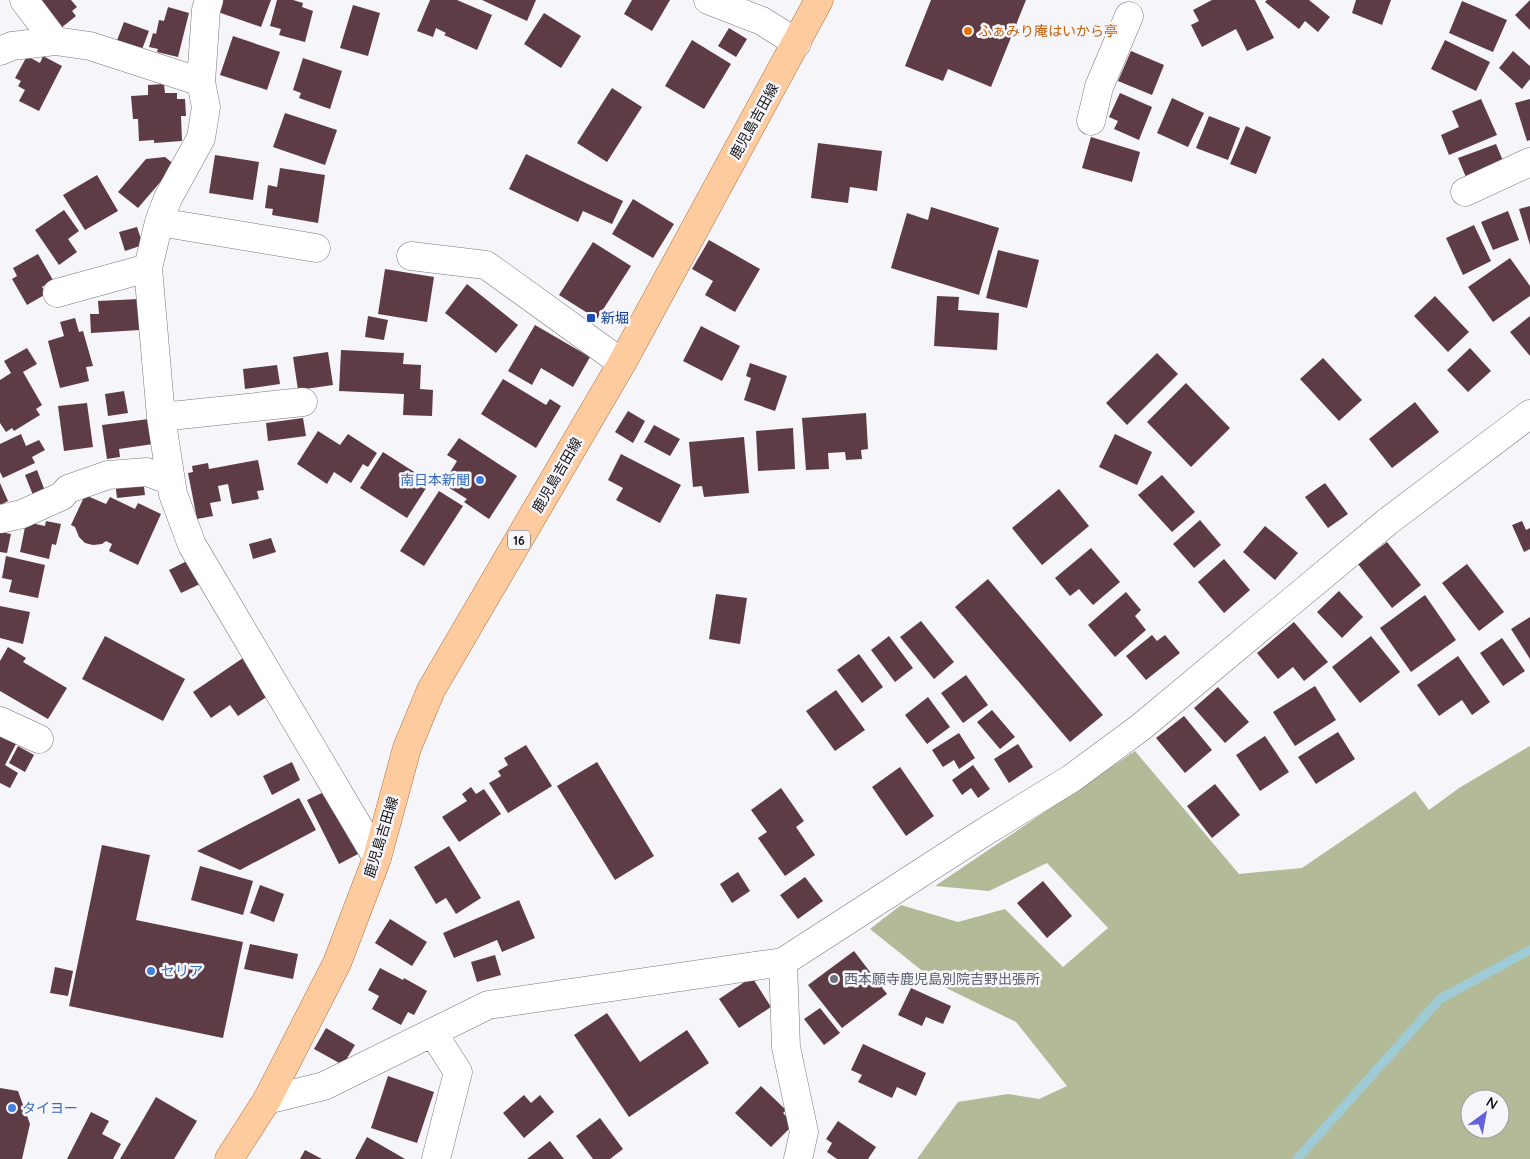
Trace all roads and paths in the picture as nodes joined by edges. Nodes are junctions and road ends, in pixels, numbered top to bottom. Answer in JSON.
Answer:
{"nodes":[{"id":1,"x":24,"y":0,"type":"edge"},
{"id":2,"x":209,"y":0,"type":"edge"},
{"id":3,"x":708,"y":0,"type":"edge"},
{"id":4,"x":819,"y":0,"type":"edge"},
{"id":5,"x":1129,"y":16,"type":"dead end"},
{"id":6,"x":55,"y":42,"type":"junction"},
{"id":7,"x":797,"y":42,"type":"junction"},
{"id":8,"x":0,"y":51,"type":"edge"},
{"id":9,"x":200,"y":82,"type":"junction"},
{"id":10,"x":1091,"y":120,"type":"dead end"},
{"id":11,"x":1530,"y":162,"type":"edge"},
{"id":12,"x":1465,"y":192,"type":"dead end"},
{"id":13,"x":159,"y":222,"type":"junction"},
{"id":14,"x":316,"y":248,"type":"dead end"},
{"id":15,"x":411,"y":256,"type":"dead end"},
{"id":16,"x":148,"y":268,"type":"junction"},
{"id":17,"x":57,"y":293,"type":"dead end"},
{"id":18,"x":622,"y":363,"type":"junction"},
{"id":19,"x":303,"y":402,"type":"dead end"},
{"id":20,"x":1530,"y":414,"type":"edge"},
{"id":21,"x":161,"y":418,"type":"junction"},
{"id":22,"x":171,"y":481,"type":"junction"},
{"id":23,"x":0,"y":519,"type":"edge"},
{"id":24,"x":0,"y":721,"type":"edge"},
{"id":25,"x":39,"y":739,"type":"dead end"},
{"id":26,"x":377,"y":858,"type":"junction"},
{"id":27,"x":782,"y":962,"type":"junction"},
{"id":28,"x":433,"y":1033,"type":"junction"},
{"id":29,"x":267,"y":1100,"type":"junction"},
{"id":30,"x":229,"y":1159,"type":"edge"},
{"id":31,"x":248,"y":1159,"type":"edge"},
{"id":32,"x":436,"y":1159,"type":"edge"},
{"id":33,"x":798,"y":1159,"type":"edge"}],
"edges":[{"from":1,"to":6,"type":"street"},
{"from":2,"to":9,"type":"street"},
{"from":3,"to":7,"type":"street"},
{"from":4,"to":7,"type":"main road","name":"鹿児島吉田線","number":"16"},
{"from":5,"to":10,"type":"street"},
{"from":6,"to":8,"type":"street"},
{"from":6,"to":9,"type":"street"},
{"from":7,"to":18,"type":"main road","name":"鹿児島吉田線","number":"16"},
{"from":9,"to":13,"type":"street"},
{"from":11,"to":12,"type":"street"},
{"from":13,"to":14,"type":"street"},
{"from":13,"to":16,"type":"street"},
{"from":15,"to":18,"type":"street"},
{"from":16,"to":17,"type":"street"},
{"from":16,"to":21,"type":"street"},
{"from":18,"to":26,"type":"main road","name":"鹿児島吉田線","number":"16"},
{"from":19,"to":21,"type":"street"},
{"from":20,"to":27,"type":"street"},
{"from":21,"to":22,"type":"street"},
{"from":22,"to":23,"type":"street"},
{"from":22,"to":26,"type":"street"},
{"from":24,"to":25,"type":"street"},
{"from":26,"to":29,"type":"main road","name":"鹿児島吉田線","number":"16"},
{"from":27,"to":28,"type":"street"},
{"from":27,"to":33,"type":"street"},
{"from":28,"to":29,"type":"street"},
{"from":28,"to":32,"type":"street"},
{"from":29,"to":30,"type":"main road","name":"鹿児島吉田線","number":"16"},
{"from":29,"to":31,"type":"main road","name":"鹿児島吉田線","number":"16"}]}
